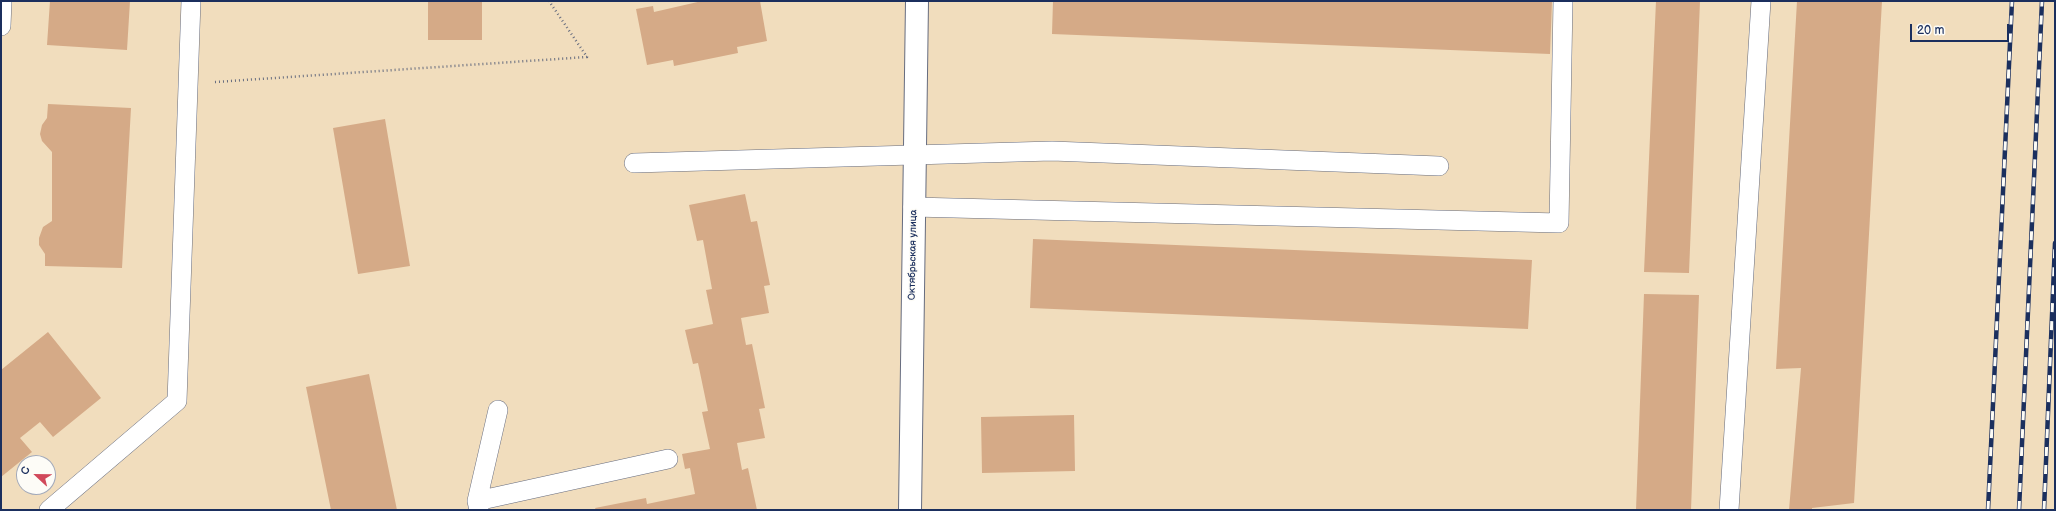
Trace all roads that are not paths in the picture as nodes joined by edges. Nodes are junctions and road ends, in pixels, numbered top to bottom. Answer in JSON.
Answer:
{"nodes":[{"id":1,"x":2,"y":1,"type":"edge"},
{"id":2,"x":191,"y":1,"type":"edge"},
{"id":3,"x":917,"y":1,"type":"edge"},
{"id":4,"x":1563,"y":1,"type":"edge"},
{"id":5,"x":1761,"y":1,"type":"edge"},
{"id":6,"x":1,"y":26,"type":"edge"},
{"id":7,"x":914,"y":156,"type":"junction"},
{"id":8,"x":634,"y":163,"type":"dead end"},
{"id":9,"x":1439,"y":166,"type":"dead end"},
{"id":10,"x":913,"y":207,"type":"junction"},
{"id":11,"x":498,"y":410,"type":"dead end"},
{"id":12,"x":668,"y":459,"type":"dead end"},
{"id":13,"x":478,"y":505,"type":"edge"},
{"id":14,"x":49,"y":510,"type":"edge"},
{"id":15,"x":910,"y":510,"type":"edge"},
{"id":16,"x":1729,"y":510,"type":"edge"}],
"edges":[{"from":1,"to":6,"type":"lane"},
{"from":2,"to":14,"type":"lane"},
{"from":3,"to":7,"type":"street","name":"Октябрьская улица"},
{"from":4,"to":10,"type":"lane"},
{"from":5,"to":16,"type":"lane"},
{"from":7,"to":8,"type":"lane"},
{"from":7,"to":9,"type":"lane"},
{"from":7,"to":10,"type":"street","name":"Октябрьская улица"},
{"from":10,"to":15,"type":"street","name":"Октябрьская улица"},
{"from":11,"to":13,"type":"lane"},
{"from":12,"to":13,"type":"lane"}]}
